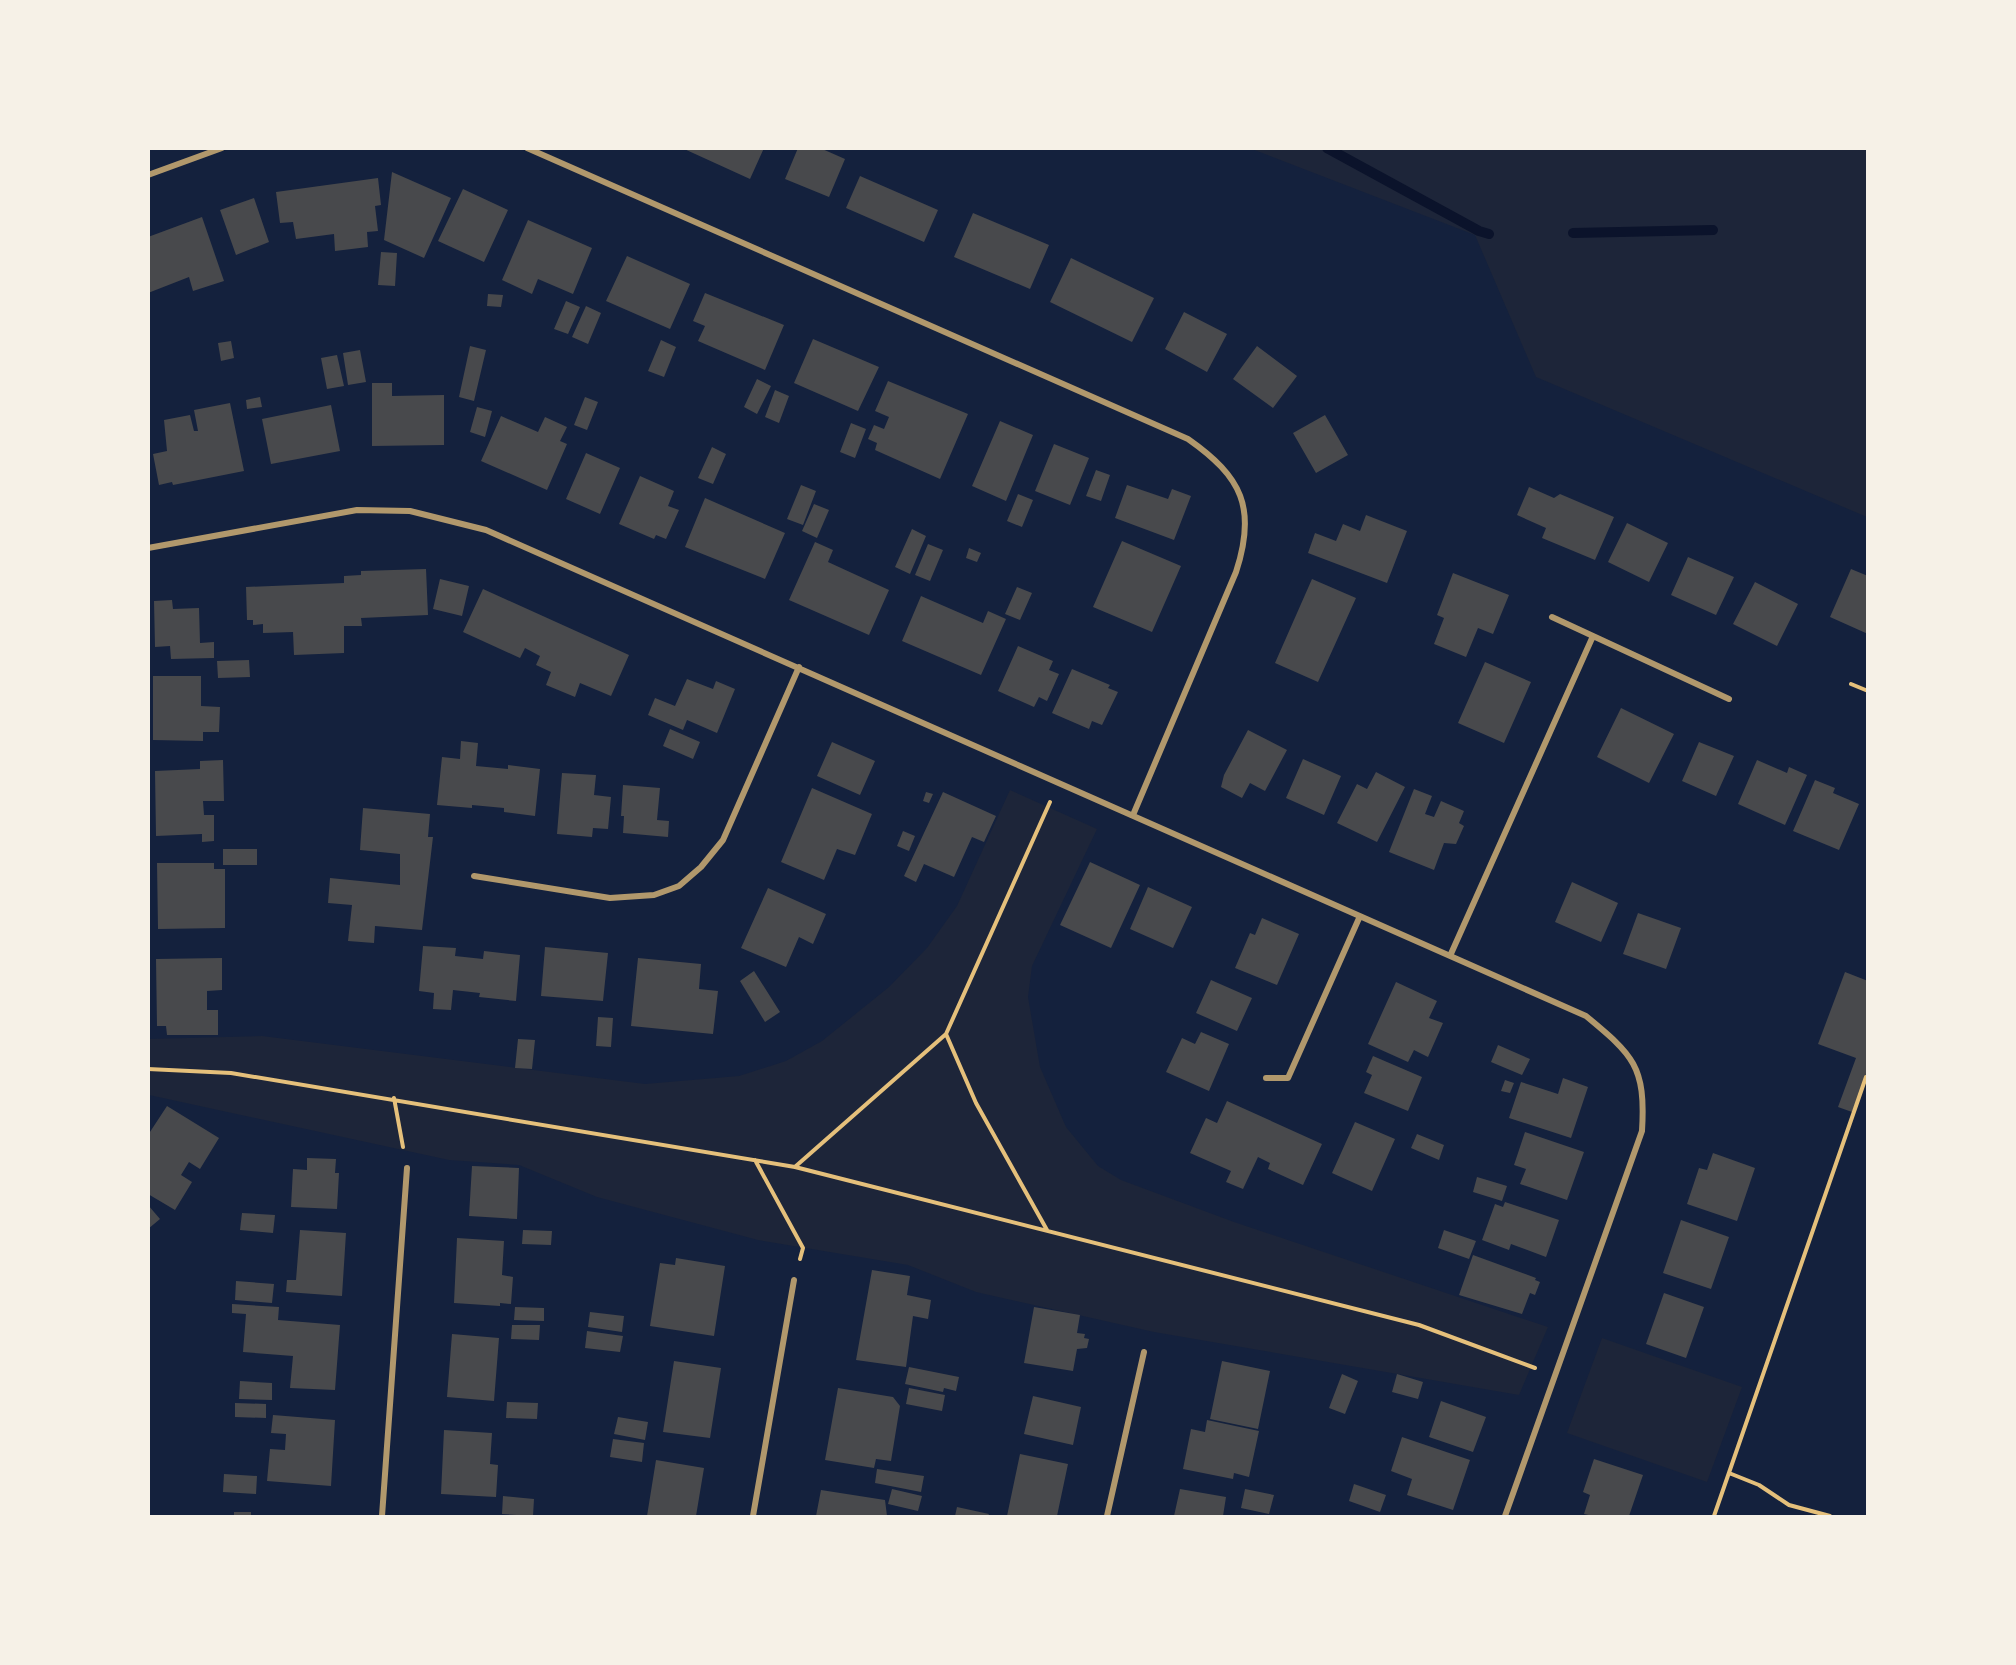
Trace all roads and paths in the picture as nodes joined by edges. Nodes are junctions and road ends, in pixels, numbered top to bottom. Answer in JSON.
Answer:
{"nodes":[{"id":1,"x":222,"y":148,"type":"edge"},
{"id":2,"x":527,"y":148,"type":"edge"},
{"id":3,"x":148,"y":176,"type":"edge"},
{"id":4,"x":148,"y":548,"type":"edge"},
{"id":5,"x":1552,"y":617,"type":"dead end"},
{"id":6,"x":1593,"y":636,"type":"junction"},
{"id":7,"x":799,"y":667,"type":"junction"},
{"id":8,"x":1851,"y":684,"type":"dead end"},
{"id":9,"x":1868,"y":692,"type":"edge"},
{"id":10,"x":1729,"y":699,"type":"dead end"},
{"id":11,"x":1058,"y":783,"type":"junction"},
{"id":12,"x":1133,"y":815,"type":"junction"},
{"id":13,"x":474,"y":876,"type":"dead end"},
{"id":14,"x":1360,"y":916,"type":"junction"},
{"id":15,"x":1450,"y":956,"type":"junction"},
{"id":16,"x":946,"y":1034,"type":"junction"},
{"id":17,"x":148,"y":1068,"type":"edge"},
{"id":18,"x":1866,"y":1077,"type":"dead end"},
{"id":19,"x":1266,"y":1078,"type":"dead end"},
{"id":20,"x":394,"y":1098,"type":"junction"},
{"id":21,"x":754,"y":1159,"type":"junction"},
{"id":22,"x":795,"y":1167,"type":"junction"},
{"id":23,"x":407,"y":1168,"type":"joint"},
{"id":24,"x":1047,"y":1230,"type":"junction"},
{"id":25,"x":794,"y":1280,"type":"joint"},
{"id":26,"x":1144,"y":1352,"type":"dead end"},
{"id":27,"x":1557,"y":1376,"type":"junction"},
{"id":28,"x":1729,"y":1473,"type":"junction"},
{"id":29,"x":382,"y":1516,"type":"edge"},
{"id":30,"x":753,"y":1516,"type":"edge"},
{"id":31,"x":1107,"y":1516,"type":"edge"},
{"id":32,"x":1505,"y":1516,"type":"edge"},
{"id":33,"x":1714,"y":1516,"type":"edge"},
{"id":34,"x":1830,"y":1516,"type":"edge"}],
"edges":[{"from":1,"to":3,"type":"street"},
{"from":2,"to":12,"type":"street"},
{"from":4,"to":7,"type":"street"},
{"from":5,"to":6,"type":"street"},
{"from":6,"to":10,"type":"street"},
{"from":6,"to":15,"type":"street"},
{"from":7,"to":11,"type":"street"},
{"from":7,"to":13,"type":"street"},
{"from":8,"to":9,"type":"path"},
{"from":11,"to":12,"type":"street"},
{"from":11,"to":16,"type":"path"},
{"from":12,"to":14,"type":"street"},
{"from":14,"to":15,"type":"street"},
{"from":14,"to":19,"type":"street"},
{"from":15,"to":27,"type":"street"},
{"from":16,"to":22,"type":"path"},
{"from":16,"to":24,"type":"path"},
{"from":17,"to":20,"type":"path"},
{"from":18,"to":28,"type":"path"},
{"from":20,"to":21,"type":"path"},
{"from":20,"to":23,"type":"path"},
{"from":21,"to":22,"type":"path"},
{"from":21,"to":25,"type":"path"},
{"from":22,"to":24,"type":"path"},
{"from":23,"to":29,"type":"street"},
{"from":24,"to":27,"type":"path"},
{"from":25,"to":30,"type":"street"},
{"from":26,"to":31,"type":"street"},
{"from":27,"to":32,"type":"street"},
{"from":28,"to":33,"type":"path"},
{"from":28,"to":34,"type":"path"}]}
